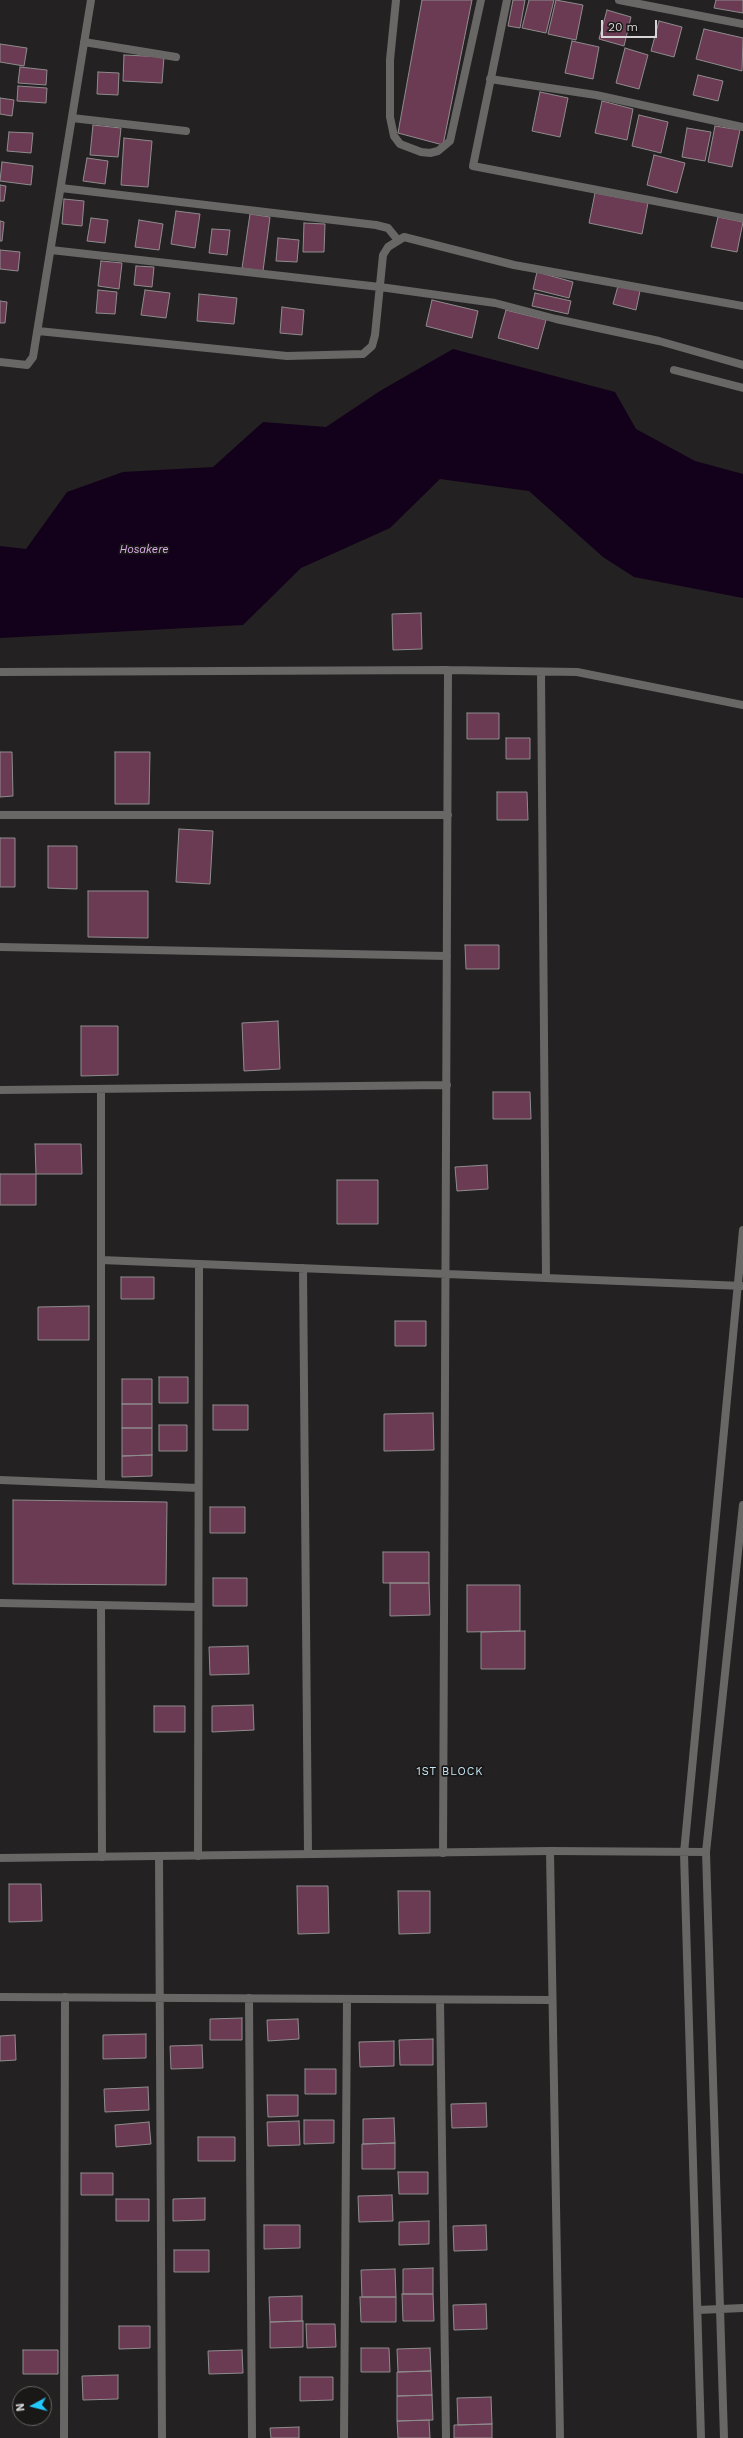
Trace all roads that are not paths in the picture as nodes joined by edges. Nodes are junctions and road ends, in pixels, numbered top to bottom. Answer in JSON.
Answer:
{"nodes":[{"id":1,"x":91,"y":0,"type":"edge"},
{"id":2,"x":396,"y":0,"type":"edge"},
{"id":3,"x":481,"y":0,"type":"edge"},
{"id":4,"x":507,"y":0,"type":"edge"},
{"id":5,"x":619,"y":0,"type":"edge"},
{"id":6,"x":743,"y":24,"type":"edge"},
{"id":7,"x":84,"y":42,"type":"junction"},
{"id":8,"x":176,"y":57,"type":"dead end"},
{"id":9,"x":490,"y":79,"type":"junction"},
{"id":10,"x":72,"y":118,"type":"junction"},
{"id":11,"x":743,"y":127,"type":"edge"},
{"id":12,"x":186,"y":131,"type":"dead end"},
{"id":13,"x":61,"y":188,"type":"junction"},
{"id":14,"x":743,"y":218,"type":"edge"},
{"id":15,"x":397,"y":240,"type":"junction"},
{"id":16,"x":50,"y":250,"type":"junction"},
{"id":17,"x":380,"y":286,"type":"junction"},
{"id":18,"x":743,"y":306,"type":"edge"},
{"id":19,"x":38,"y":331,"type":"junction"},
{"id":20,"x":0,"y":362,"type":"edge"},
{"id":21,"x":743,"y":365,"type":"edge"},
{"id":22,"x":674,"y":370,"type":"dead end"},
{"id":23,"x":743,"y":388,"type":"edge"},
{"id":24,"x":448,"y":670,"type":"junction"},
{"id":25,"x":0,"y":672,"type":"edge"},
{"id":26,"x":541,"y":672,"type":"junction"},
{"id":27,"x":743,"y":705,"type":"edge"},
{"id":28,"x":0,"y":815,"type":"edge"},
{"id":29,"x":448,"y":815,"type":"junction"},
{"id":30,"x":0,"y":947,"type":"edge"},
{"id":31,"x":447,"y":956,"type":"junction"},
{"id":32,"x":447,"y":1085,"type":"junction"},
{"id":33,"x":0,"y":1090,"type":"edge"},
{"id":34,"x":101,"y":1090,"type":"junction"},
{"id":35,"x":743,"y":1230,"type":"edge"},
{"id":36,"x":101,"y":1260,"type":"junction"},
{"id":37,"x":199,"y":1264,"type":"junction"},
{"id":38,"x":303,"y":1268,"type":"junction"},
{"id":39,"x":446,"y":1274,"type":"junction"},
{"id":40,"x":546,"y":1278,"type":"junction"},
{"id":41,"x":740,"y":1286,"type":"edge"},
{"id":42,"x":0,"y":1480,"type":"edge"},
{"id":43,"x":101,"y":1484,"type":"junction"},
{"id":44,"x":198,"y":1488,"type":"junction"},
{"id":45,"x":743,"y":1505,"type":"edge"},
{"id":46,"x":0,"y":1603,"type":"edge"},
{"id":47,"x":101,"y":1605,"type":"junction"},
{"id":48,"x":198,"y":1607,"type":"junction"},
{"id":49,"x":550,"y":1851,"type":"junction"},
{"id":50,"x":443,"y":1852,"type":"junction"},
{"id":51,"x":706,"y":1852,"type":"junction"},
{"id":52,"x":684,"y":1853,"type":"junction"},
{"id":53,"x":308,"y":1854,"type":"junction"},
{"id":54,"x":159,"y":1856,"type":"junction"},
{"id":55,"x":198,"y":1856,"type":"junction"},
{"id":56,"x":102,"y":1857,"type":"junction"},
{"id":57,"x":0,"y":1858,"type":"edge"},
{"id":58,"x":0,"y":1997,"type":"edge"},
{"id":59,"x":65,"y":1998,"type":"junction"},
{"id":60,"x":160,"y":1998,"type":"junction"},
{"id":61,"x":249,"y":1998,"type":"junction"},
{"id":62,"x":347,"y":1999,"type":"junction"},
{"id":63,"x":440,"y":2000,"type":"junction"},
{"id":64,"x":552,"y":2000,"type":"junction"},
{"id":65,"x":743,"y":2308,"type":"edge"},
{"id":66,"x":720,"y":2309,"type":"junction"},
{"id":67,"x":698,"y":2310,"type":"junction"},
{"id":68,"x":64,"y":2438,"type":"edge"},
{"id":69,"x":162,"y":2438,"type":"edge"},
{"id":70,"x":252,"y":2438,"type":"edge"},
{"id":71,"x":344,"y":2438,"type":"edge"},
{"id":72,"x":446,"y":2438,"type":"edge"},
{"id":73,"x":560,"y":2438,"type":"edge"},
{"id":74,"x":701,"y":2438,"type":"edge"},
{"id":75,"x":724,"y":2438,"type":"edge"}],
"edges":[{"from":1,"to":7,"type":"street"},
{"from":2,"to":3,"type":"street"},
{"from":4,"to":9,"type":"street"},
{"from":5,"to":6,"type":"street"},
{"from":7,"to":8,"type":"street"},
{"from":7,"to":10,"type":"street"},
{"from":9,"to":11,"type":"street"},
{"from":9,"to":14,"type":"street"},
{"from":10,"to":12,"type":"street"},
{"from":10,"to":13,"type":"street"},
{"from":13,"to":15,"type":"street"},
{"from":13,"to":16,"type":"street"},
{"from":15,"to":17,"type":"street"},
{"from":15,"to":18,"type":"street"},
{"from":16,"to":17,"type":"street"},
{"from":16,"to":19,"type":"street"},
{"from":17,"to":19,"type":"street"},
{"from":17,"to":21,"type":"street"},
{"from":19,"to":20,"type":"street"},
{"from":22,"to":23,"type":"street"},
{"from":24,"to":25,"type":"street"},
{"from":24,"to":26,"type":"street"},
{"from":24,"to":29,"type":"street"},
{"from":26,"to":27,"type":"street"},
{"from":26,"to":40,"type":"street"},
{"from":28,"to":29,"type":"street"},
{"from":29,"to":31,"type":"street"},
{"from":30,"to":31,"type":"street"},
{"from":31,"to":32,"type":"street"},
{"from":32,"to":34,"type":"street"},
{"from":32,"to":39,"type":"street"},
{"from":33,"to":34,"type":"street"},
{"from":34,"to":36,"type":"street"},
{"from":35,"to":41,"type":"street"},
{"from":36,"to":37,"type":"street"},
{"from":36,"to":43,"type":"street"},
{"from":37,"to":38,"type":"street"},
{"from":37,"to":44,"type":"street"},
{"from":38,"to":39,"type":"street"},
{"from":38,"to":53,"type":"street"},
{"from":39,"to":40,"type":"street"},
{"from":39,"to":50,"type":"street"},
{"from":40,"to":41,"type":"street"},
{"from":41,"to":52,"type":"street"},
{"from":42,"to":43,"type":"street"},
{"from":43,"to":44,"type":"street"},
{"from":44,"to":48,"type":"street"},
{"from":45,"to":51,"type":"street"},
{"from":46,"to":47,"type":"street"},
{"from":47,"to":48,"type":"street"},
{"from":47,"to":56,"type":"street"},
{"from":48,"to":55,"type":"street"},
{"from":49,"to":50,"type":"street"},
{"from":49,"to":52,"type":"street"},
{"from":49,"to":64,"type":"street"},
{"from":50,"to":53,"type":"street"},
{"from":51,"to":52,"type":"street"},
{"from":51,"to":66,"type":"street"},
{"from":52,"to":67,"type":"street"},
{"from":53,"to":55,"type":"street"},
{"from":54,"to":55,"type":"street"},
{"from":54,"to":56,"type":"street"},
{"from":54,"to":60,"type":"street"},
{"from":56,"to":57,"type":"street"},
{"from":58,"to":59,"type":"street"},
{"from":59,"to":60,"type":"street"},
{"from":59,"to":68,"type":"street"},
{"from":60,"to":61,"type":"street"},
{"from":60,"to":69,"type":"street"},
{"from":61,"to":62,"type":"street"},
{"from":61,"to":70,"type":"street"},
{"from":62,"to":63,"type":"street"},
{"from":62,"to":71,"type":"street"},
{"from":63,"to":64,"type":"street"},
{"from":63,"to":72,"type":"street"},
{"from":64,"to":73,"type":"street"},
{"from":65,"to":66,"type":"street"},
{"from":66,"to":67,"type":"street"},
{"from":66,"to":75,"type":"street"},
{"from":67,"to":74,"type":"street"}]}
